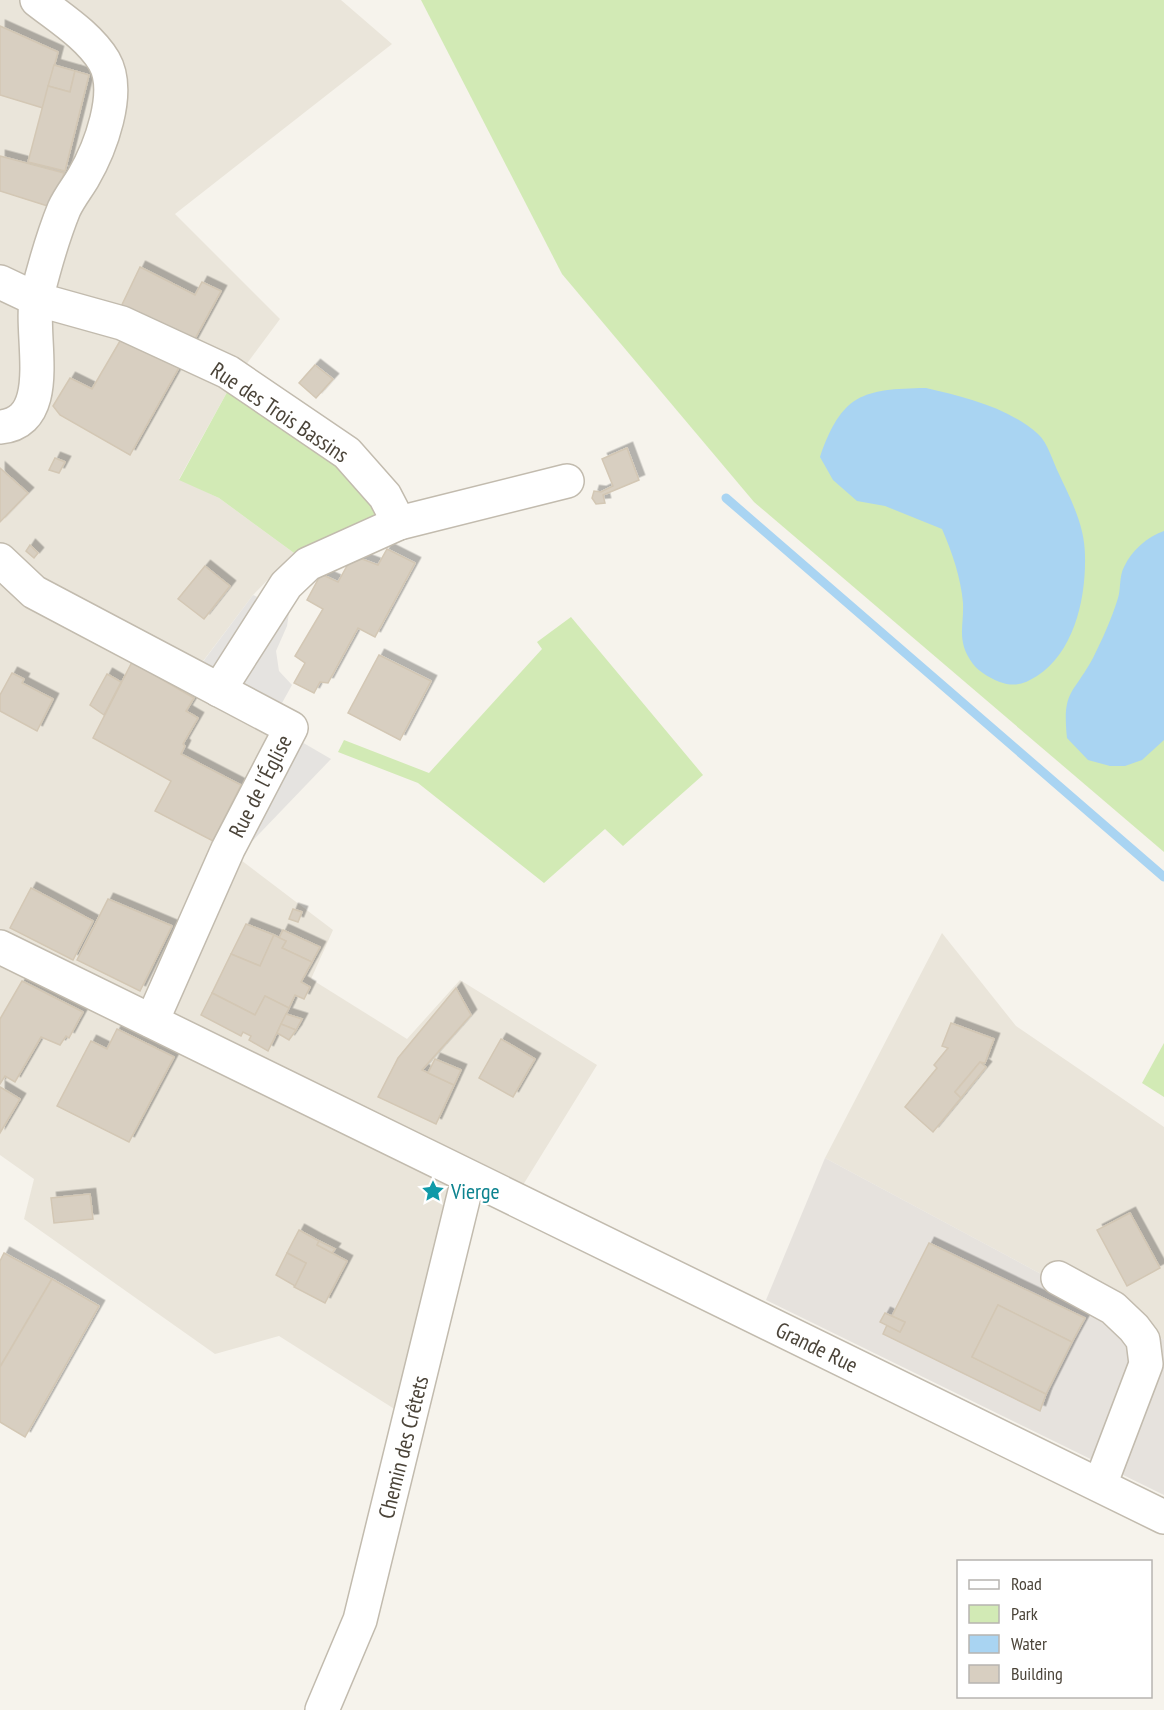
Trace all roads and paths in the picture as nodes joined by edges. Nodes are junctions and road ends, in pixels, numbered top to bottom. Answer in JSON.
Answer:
{"nodes":[{"id":1,"x":37,"y":0,"type":"edge"},
{"id":2,"x":0,"y":282,"type":"edge"},
{"id":3,"x":36,"y":299,"type":"junction"},
{"id":4,"x":0,"y":427,"type":"edge"},
{"id":5,"x":567,"y":481,"type":"dead end"},
{"id":6,"x":399,"y":523,"type":"junction"},
{"id":7,"x":0,"y":560,"type":"edge"},
{"id":8,"x":219,"y":690,"type":"junction"},
{"id":9,"x":0,"y":947,"type":"edge"},
{"id":10,"x":152,"y":1021,"type":"junction"},
{"id":11,"x":468,"y":1179,"type":"junction"},
{"id":12,"x":1058,"y":1278,"type":"dead end"},
{"id":13,"x":1100,"y":1485,"type":"junction"},
{"id":14,"x":1164,"y":1517,"type":"edge"},
{"id":15,"x":322,"y":1710,"type":"edge"}],
"edges":[{"from":1,"to":3,"type":"street"},
{"from":2,"to":3,"type":"street","name":"Rue des Trois Bassins"},
{"from":3,"to":4,"type":"street"},
{"from":3,"to":6,"type":"street","name":"Rue des Trois Bassins"},
{"from":5,"to":6,"type":"street"},
{"from":6,"to":8,"type":"street"},
{"from":7,"to":8,"type":"street","name":"Rue de l'Église"},
{"from":8,"to":10,"type":"street","name":"Rue de l'Église"},
{"from":9,"to":10,"type":"street","name":"Grande Rue"},
{"from":10,"to":11,"type":"street","name":"Grande Rue"},
{"from":11,"to":13,"type":"street","name":"Grande Rue"},
{"from":11,"to":15,"type":"street","name":"Chemin des Crêtets"},
{"from":12,"to":13,"type":"street"},
{"from":13,"to":14,"type":"street","name":"Grande Rue"}]}
